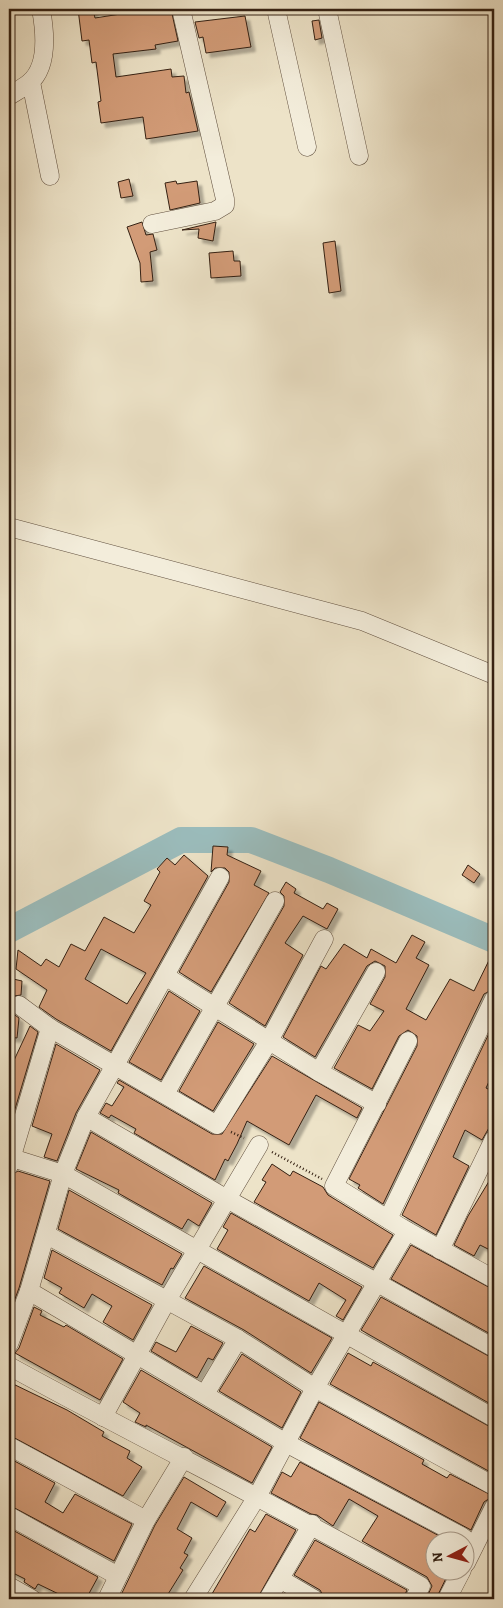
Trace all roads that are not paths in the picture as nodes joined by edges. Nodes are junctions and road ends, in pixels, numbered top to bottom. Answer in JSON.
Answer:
{"nodes":[{"id":1,"x":42,"y":9,"type":"edge"},
{"id":2,"x":182,"y":9,"type":"edge"},
{"id":3,"x":276,"y":9,"type":"edge"},
{"id":4,"x":327,"y":9,"type":"edge"},
{"id":5,"x":30,"y":82,"type":"junction"},
{"id":6,"x":9,"y":96,"type":"edge"},
{"id":7,"x":307,"y":147,"type":"dead end"},
{"id":8,"x":359,"y":156,"type":"dead end"},
{"id":9,"x":50,"y":176,"type":"dead end"},
{"id":10,"x":152,"y":224,"type":"dead end"},
{"id":11,"x":9,"y":527,"type":"edge"},
{"id":12,"x":494,"y":676,"type":"edge"},
{"id":13,"x":220,"y":877,"type":"dead end"},
{"id":14,"x":275,"y":901,"type":"dead end"},
{"id":15,"x":324,"y":939,"type":"dead end"},
{"id":16,"x":376,"y":972,"type":"dead end"},
{"id":17,"x":165,"y":976,"type":"junction"},
{"id":18,"x":494,"y":999,"type":"edge"},
{"id":19,"x":19,"y":1005,"type":"dead end"},
{"id":20,"x":215,"y":1005,"type":"junction"},
{"id":21,"x":50,"y":1028,"type":"junction"},
{"id":22,"x":269,"y":1041,"type":"junction"},
{"id":23,"x":408,"y":1041,"type":"dead end"},
{"id":24,"x":114,"y":1064,"type":"junction"},
{"id":25,"x":320,"y":1072,"type":"junction"},
{"id":26,"x":165,"y":1094,"type":"junction"},
{"id":27,"x":377,"y":1104,"type":"junction"},
{"id":28,"x":86,"y":1117,"type":"junction"},
{"id":29,"x":494,"y":1139,"type":"edge"},
{"id":30,"x":259,"y":1145,"type":"road end"},
{"id":31,"x":10,"y":1160,"type":"edge"},
{"id":32,"x":63,"y":1174,"type":"junction"},
{"id":33,"x":227,"y":1199,"type":"junction"},
{"id":34,"x":388,"y":1219,"type":"junction"},
{"id":35,"x":407,"y":1231,"type":"junction"},
{"id":36,"x":47,"y":1235,"type":"junction"},
{"id":37,"x":197,"y":1250,"type":"junction"},
{"id":38,"x":440,"y":1250,"type":"junction"},
{"id":39,"x":494,"y":1278,"type":"edge"},
{"id":40,"x":378,"y":1283,"type":"junction"},
{"id":41,"x":29,"y":1291,"type":"junction"},
{"id":42,"x":166,"y":1302,"type":"junction"},
{"id":43,"x":346,"y":1336,"type":"junction"},
{"id":44,"x":238,"y":1339,"type":"junction"},
{"id":45,"x":9,"y":1344,"type":"edge"},
{"id":46,"x":494,"y":1348,"type":"edge"},
{"id":47,"x":138,"y":1355,"type":"junction"},
{"id":48,"x":9,"y":1366,"type":"edge"},
{"id":49,"x":316,"y":1388,"type":"junction"},
{"id":50,"x":205,"y":1394,"type":"junction"},
{"id":51,"x":103,"y":1417,"type":"junction"},
{"id":52,"x":494,"y":1418,"type":"edge"},
{"id":53,"x":286,"y":1443,"type":"junction"},
{"id":54,"x":9,"y":1446,"type":"edge"},
{"id":55,"x":184,"y":1457,"type":"junction"},
{"id":56,"x":494,"y":1486,"type":"edge"},
{"id":57,"x":258,"y":1495,"type":"junction"},
{"id":58,"x":494,"y":1507,"type":"edge"},
{"id":59,"x":9,"y":1516,"type":"edge"},
{"id":60,"x":146,"y":1520,"type":"junction"},
{"id":61,"x":312,"y":1524,"type":"junction"},
{"id":62,"x":450,"y":1530,"type":"edge"},
{"id":63,"x":476,"y":1542,"type":"edge"},
{"id":64,"x":118,"y":1576,"type":"junction"},
{"id":65,"x":280,"y":1579,"type":"junction"},
{"id":66,"x":457,"y":1580,"type":"edge"},
{"id":67,"x":9,"y":1586,"type":"edge"},
{"id":68,"x":32,"y":1599,"type":"edge"},
{"id":69,"x":107,"y":1599,"type":"edge"},
{"id":70,"x":193,"y":1599,"type":"edge"},
{"id":71,"x":268,"y":1599,"type":"edge"},
{"id":72,"x":314,"y":1599,"type":"edge"},
{"id":73,"x":414,"y":1599,"type":"edge"},
{"id":74,"x":447,"y":1599,"type":"edge"}],
"edges":[{"from":1,"to":5,"type":"street"},
{"from":2,"to":10,"type":"street"},
{"from":3,"to":7,"type":"street"},
{"from":4,"to":8,"type":"street"},
{"from":5,"to":6,"type":"street"},
{"from":5,"to":9,"type":"street"},
{"from":11,"to":12,"type":"street"},
{"from":13,"to":17,"type":"street"},
{"from":14,"to":20,"type":"street"},
{"from":15,"to":22,"type":"street"},
{"from":16,"to":25,"type":"street"},
{"from":17,"to":20,"type":"street"},
{"from":17,"to":24,"type":"street"},
{"from":18,"to":34,"type":"street"},
{"from":19,"to":21,"type":"street"},
{"from":20,"to":22,"type":"street"},
{"from":20,"to":26,"type":"street"},
{"from":21,"to":24,"type":"street"},
{"from":21,"to":31,"type":"street"},
{"from":22,"to":25,"type":"street"},
{"from":22,"to":26,"type":"street"},
{"from":23,"to":27,"type":"street"},
{"from":24,"to":26,"type":"street"},
{"from":24,"to":28,"type":"street"},
{"from":25,"to":27,"type":"street"},
{"from":27,"to":34,"type":"street"},
{"from":28,"to":32,"type":"street"},
{"from":28,"to":33,"type":"street"},
{"from":29,"to":38,"type":"street"},
{"from":30,"to":33,"type":"street"},
{"from":31,"to":32,"type":"street"},
{"from":32,"to":36,"type":"street"},
{"from":32,"to":37,"type":"street"},
{"from":33,"to":37,"type":"street"},
{"from":33,"to":40,"type":"street"},
{"from":34,"to":35,"type":"street"},
{"from":35,"to":38,"type":"street"},
{"from":35,"to":40,"type":"street"},
{"from":36,"to":41,"type":"street"},
{"from":36,"to":42,"type":"street"},
{"from":37,"to":42,"type":"street"},
{"from":37,"to":43,"type":"street"},
{"from":38,"to":39,"type":"street"},
{"from":40,"to":43,"type":"street"},
{"from":40,"to":46,"type":"street"},
{"from":41,"to":45,"type":"street"},
{"from":41,"to":47,"type":"street"},
{"from":42,"to":44,"type":"street"},
{"from":42,"to":47,"type":"street"},
{"from":43,"to":49,"type":"street"},
{"from":43,"to":52,"type":"street"},
{"from":44,"to":49,"type":"street"},
{"from":44,"to":50,"type":"street"},
{"from":47,"to":50,"type":"street"},
{"from":47,"to":51,"type":"street"},
{"from":48,"to":51,"type":"street"},
{"from":49,"to":53,"type":"street"},
{"from":49,"to":56,"type":"street"},
{"from":50,"to":53,"type":"street"},
{"from":51,"to":55,"type":"street"},
{"from":53,"to":57,"type":"street"},
{"from":53,"to":62,"type":"street"},
{"from":54,"to":60,"type":"street"},
{"from":55,"to":57,"type":"street"},
{"from":55,"to":60,"type":"street"},
{"from":57,"to":61,"type":"street"},
{"from":57,"to":70,"type":"street"},
{"from":58,"to":63,"type":"street"},
{"from":59,"to":64,"type":"street"},
{"from":60,"to":64,"type":"street"},
{"from":61,"to":65,"type":"street"},
{"from":61,"to":73,"type":"street"},
{"from":64,"to":69,"type":"street"},
{"from":65,"to":71,"type":"street"},
{"from":65,"to":72,"type":"street"},
{"from":66,"to":74,"type":"street"},
{"from":67,"to":68,"type":"street"}]}
